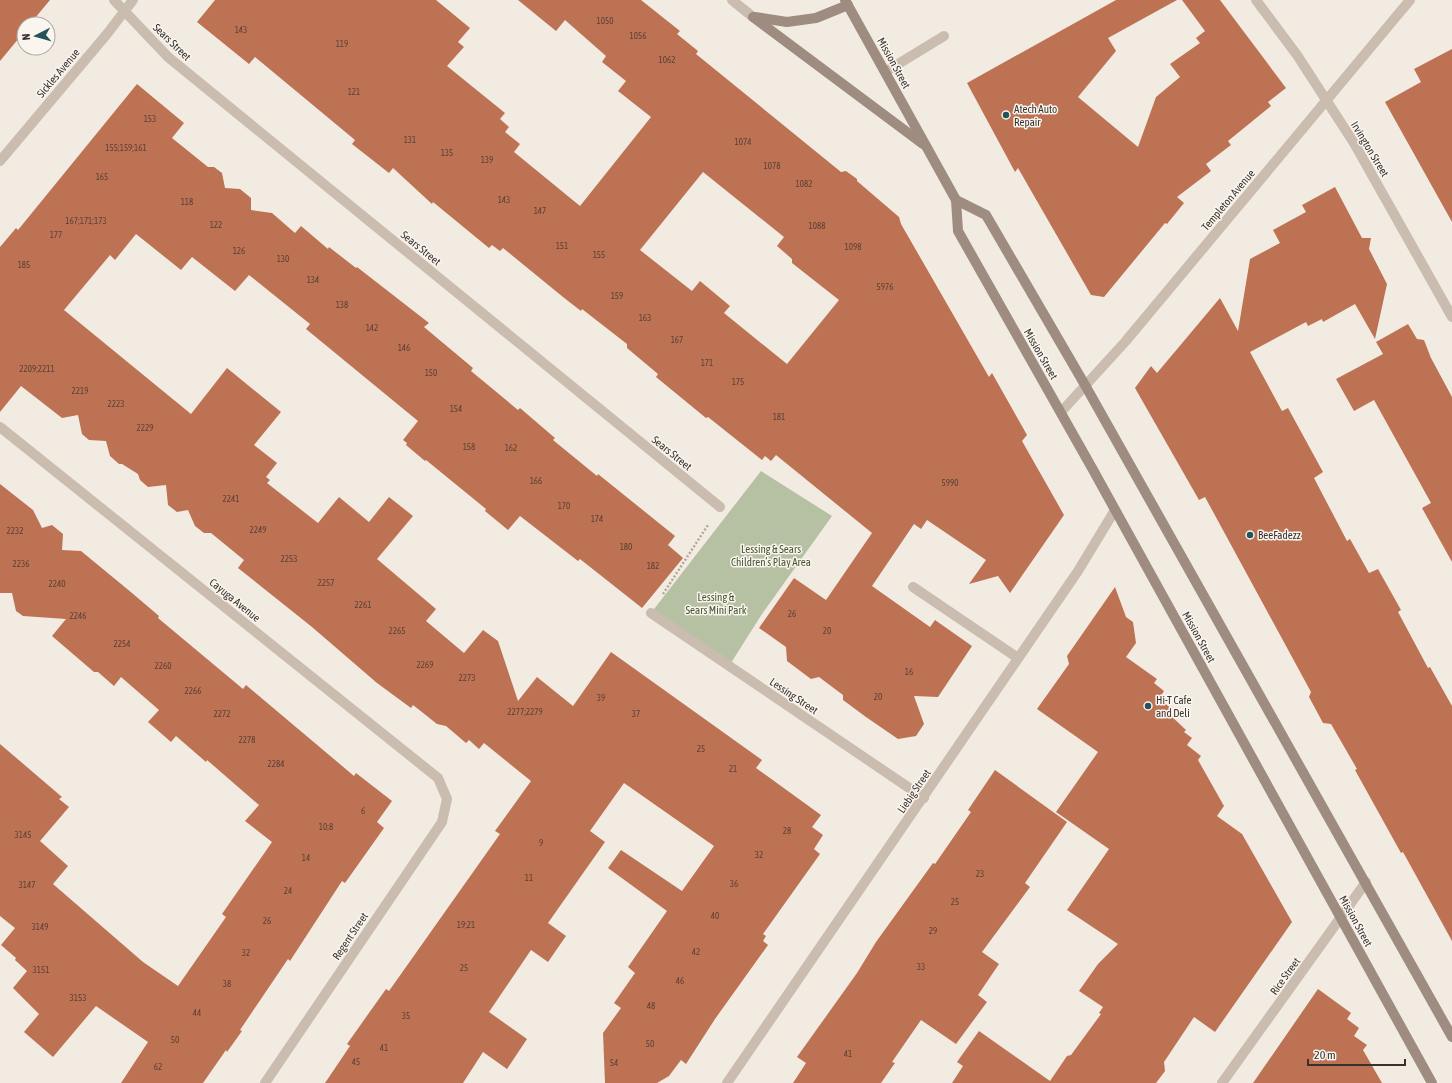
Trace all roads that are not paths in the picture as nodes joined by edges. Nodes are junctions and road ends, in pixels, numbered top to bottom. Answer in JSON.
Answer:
{"nodes":[{"id":1,"x":114,"y":0,"type":"edge"},
{"id":2,"x":133,"y":0,"type":"edge"},
{"id":3,"x":732,"y":0,"type":"edge"},
{"id":4,"x":1256,"y":0,"type":"edge"},
{"id":5,"x":1410,"y":0,"type":"edge"},
{"id":6,"x":846,"y":2,"type":"edge"},
{"id":7,"x":125,"y":10,"type":"junction"},
{"id":8,"x":753,"y":17,"type":"junction"},
{"id":9,"x":944,"y":36,"type":"dead end"},
{"id":10,"x":885,"y":72,"type":"junction"},
{"id":11,"x":1327,"y":101,"type":"junction"},
{"id":12,"x":927,"y":146,"type":"junction"},
{"id":13,"x":0,"y":161,"type":"edge"},
{"id":14,"x":956,"y":200,"type":"junction"},
{"id":15,"x":1452,"y":317,"type":"edge"},
{"id":16,"x":1085,"y":385,"type":"junction"},
{"id":17,"x":1061,"y":412,"type":"junction"},
{"id":18,"x":0,"y":427,"type":"edge"},
{"id":19,"x":720,"y":507,"type":"road end"},
{"id":20,"x":1115,"y":510,"type":"junction"},
{"id":21,"x":913,"y":587,"type":"dead end"},
{"id":22,"x":651,"y":613,"type":"road end"},
{"id":23,"x":1018,"y":658,"type":"junction"},
{"id":24,"x":924,"y":798,"type":"junction"},
{"id":25,"x":447,"y":799,"type":"joint"},
{"id":26,"x":1366,"y":882,"type":"junction"},
{"id":27,"x":1341,"y":918,"type":"junction"},
{"id":28,"x":1452,"y":1037,"type":"edge"},
{"id":29,"x":265,"y":1083,"type":"edge"},
{"id":30,"x":727,"y":1083,"type":"edge"},
{"id":31,"x":1222,"y":1083,"type":"edge"},
{"id":32,"x":1432,"y":1083,"type":"edge"}],
"edges":[{"from":1,"to":7,"type":"street","name":"Sears Street"},
{"from":2,"to":7,"type":"street","name":"Sickles Avenue"},
{"from":3,"to":8,"type":"street"},
{"from":4,"to":11,"type":"street","name":"Irvington Street"},
{"from":5,"to":11,"type":"street","name":"Templeton Avenue"},
{"from":6,"to":8,"type":"main road"},
{"from":6,"to":10,"type":"main road","name":"Mission Street"},
{"from":7,"to":13,"type":"street","name":"Sickles Avenue"},
{"from":7,"to":19,"type":"street","name":"Sears Street"},
{"from":8,"to":12,"type":"main road"},
{"from":9,"to":10,"type":"street"},
{"from":10,"to":12,"type":"main road","name":"Mission Street"},
{"from":11,"to":15,"type":"street","name":"Irvington Street"},
{"from":11,"to":16,"type":"street","name":"Templeton Avenue"},
{"from":12,"to":14,"type":"main road","name":"Mission Street"},
{"from":14,"to":16,"type":"main road","name":"Mission Street"},
{"from":14,"to":17,"type":"main road","name":"Mission Street"},
{"from":16,"to":17,"type":"street","name":"Templeton Avenue"},
{"from":16,"to":26,"type":"main road","name":"Mission Street"},
{"from":17,"to":20,"type":"main road","name":"Mission Street"},
{"from":18,"to":25,"type":"street","name":"Cayuga Avenue"},
{"from":20,"to":23,"type":"street","name":"Liebig Street"},
{"from":20,"to":27,"type":"main road","name":"Mission Street"},
{"from":21,"to":23,"type":"street"},
{"from":22,"to":24,"type":"street","name":"Lessing Street"},
{"from":23,"to":24,"type":"street","name":"Liebig Street"},
{"from":24,"to":30,"type":"street","name":"Liebig Street"},
{"from":25,"to":29,"type":"street","name":"Regent Street"},
{"from":26,"to":27,"type":"street","name":"Rice Street"},
{"from":26,"to":28,"type":"main road","name":"Mission Street"},
{"from":27,"to":31,"type":"street","name":"Rice Street"},
{"from":27,"to":32,"type":"main road","name":"Mission Street"}]}
